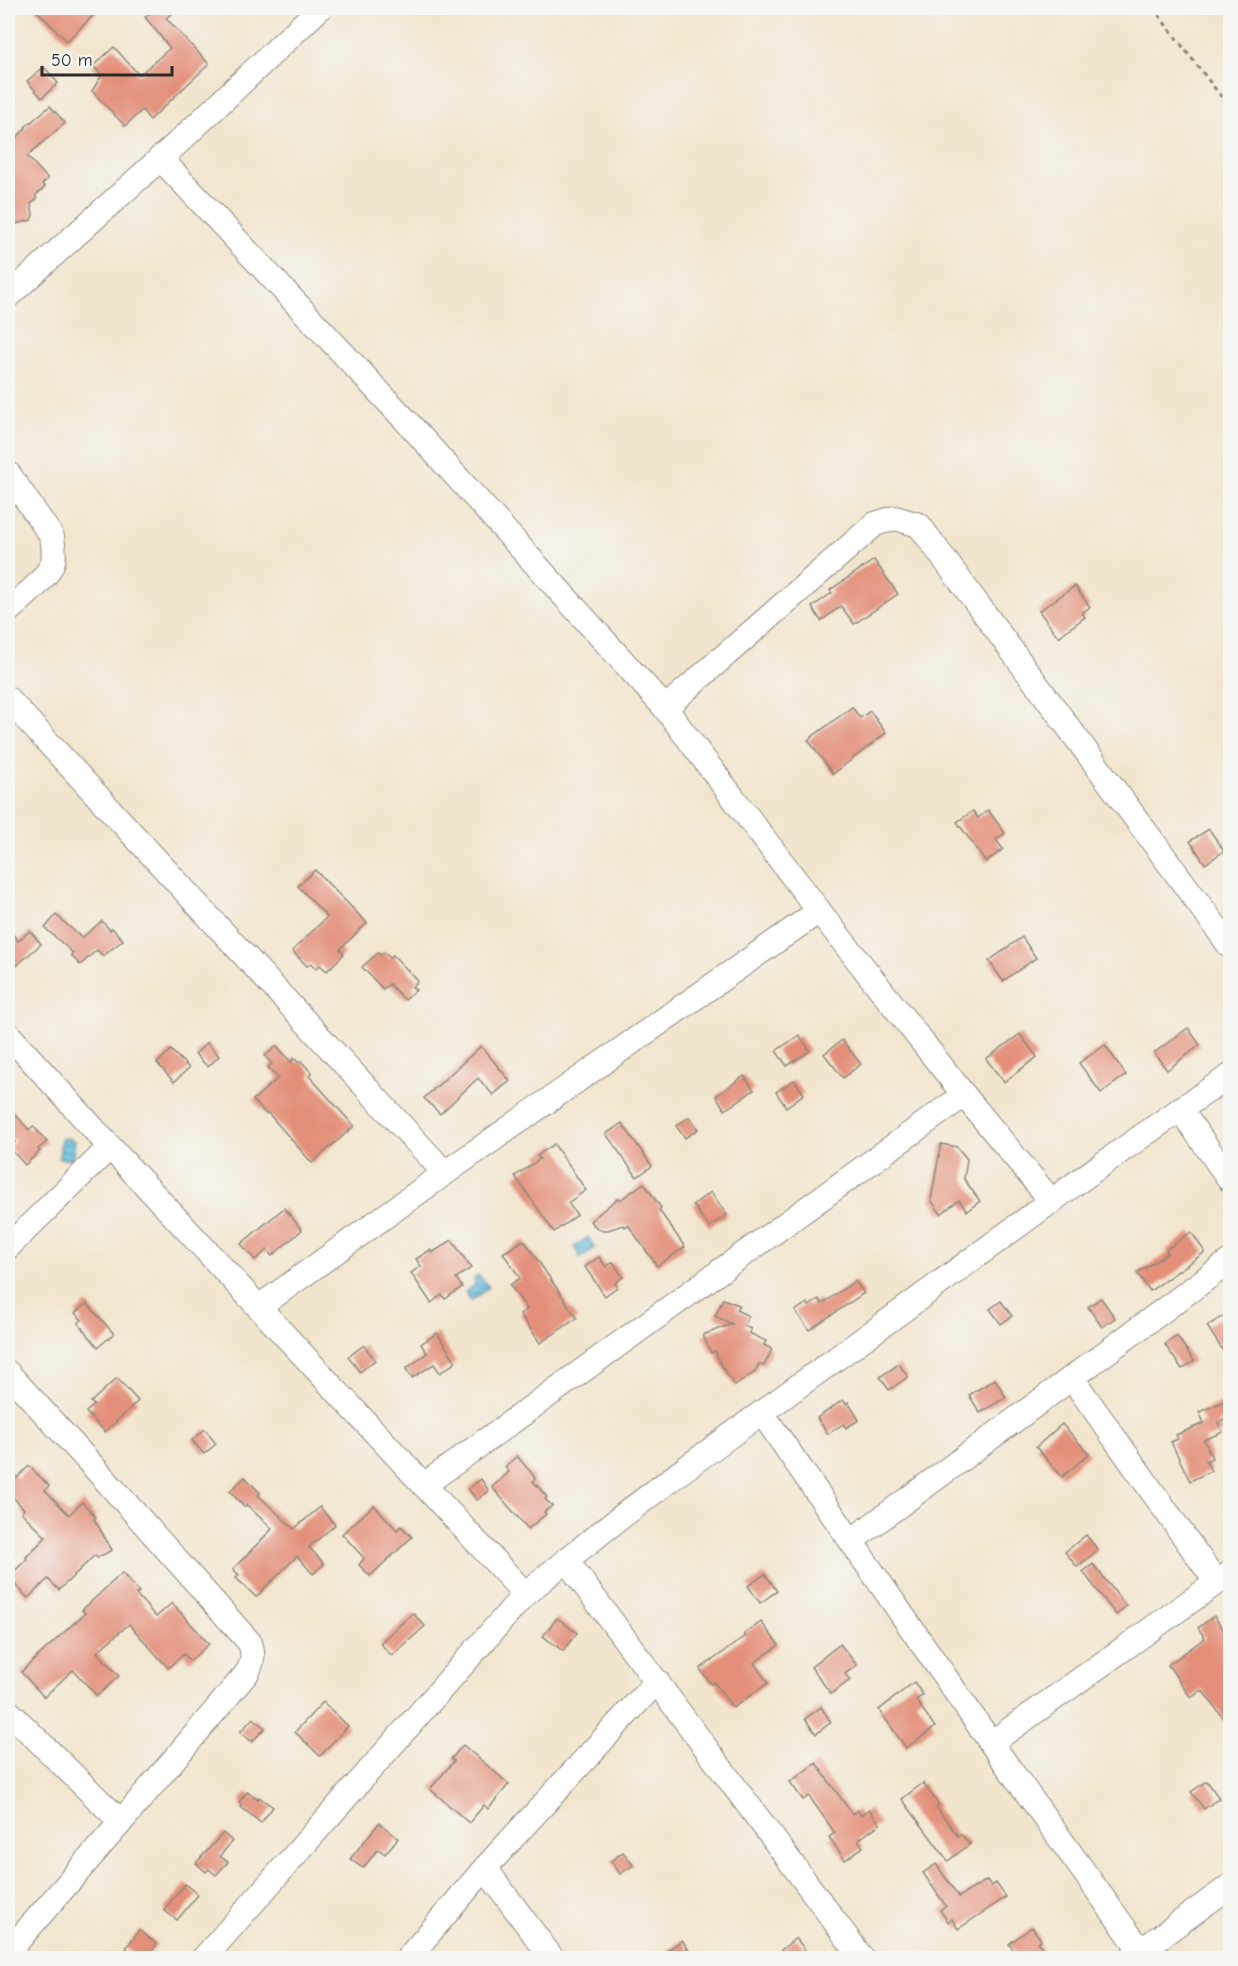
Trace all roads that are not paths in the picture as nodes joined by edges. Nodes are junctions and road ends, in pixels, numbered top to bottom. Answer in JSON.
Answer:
{"nodes":[{"id":1,"x":320,"y":8,"type":"edge"},
{"id":2,"x":160,"y":158,"type":"junction"},
{"id":3,"x":8,"y":296,"type":"edge"},
{"id":4,"x":8,"y":473,"type":"edge"},
{"id":5,"x":8,"y":611,"type":"edge"},
{"id":6,"x":8,"y":699,"type":"edge"},
{"id":7,"x":665,"y":708,"type":"junction"},
{"id":8,"x":819,"y":911,"type":"junction"},
{"id":9,"x":1230,"y":946,"type":"edge"},
{"id":10,"x":8,"y":1034,"type":"edge"},
{"id":11,"x":1230,"y":1076,"type":"edge"},
{"id":12,"x":964,"y":1095,"type":"junction"},
{"id":13,"x":1180,"y":1109,"type":"junction"},
{"id":14,"x":110,"y":1147,"type":"junction"},
{"id":15,"x":445,"y":1173,"type":"junction"},
{"id":16,"x":1230,"y":1180,"type":"edge"},
{"id":17,"x":1052,"y":1202,"type":"junction"},
{"id":18,"x":8,"y":1247,"type":"edge"},
{"id":19,"x":1230,"y":1261,"type":"edge"},
{"id":20,"x":258,"y":1307,"type":"junction"},
{"id":21,"x":8,"y":1373,"type":"edge"},
{"id":22,"x":1072,"y":1378,"type":"junction"},
{"id":23,"x":762,"y":1413,"type":"junction"},
{"id":24,"x":424,"y":1485,"type":"junction"},
{"id":25,"x":851,"y":1541,"type":"junction"},
{"id":26,"x":566,"y":1560,"type":"junction"},
{"id":27,"x":1224,"y":1578,"type":"edge"},
{"id":28,"x":525,"y":1594,"type":"junction"},
{"id":29,"x":657,"y":1681,"type":"junction"},
{"id":30,"x":8,"y":1711,"type":"edge"},
{"id":31,"x":991,"y":1743,"type":"junction"},
{"id":32,"x":121,"y":1821,"type":"junction"},
{"id":33,"x":485,"y":1868,"type":"junction"},
{"id":34,"x":1230,"y":1886,"type":"edge"},
{"id":35,"x":8,"y":1952,"type":"edge"},
{"id":36,"x":1136,"y":1955,"type":"edge"},
{"id":37,"x":204,"y":1959,"type":"edge"},
{"id":38,"x":408,"y":1959,"type":"edge"},
{"id":39,"x":552,"y":1959,"type":"edge"},
{"id":40,"x":862,"y":1959,"type":"edge"}],
"edges":[{"from":1,"to":2,"type":"street"},
{"from":2,"to":3,"type":"street"},
{"from":2,"to":7,"type":"street"},
{"from":4,"to":5,"type":"street"},
{"from":6,"to":15,"type":"street"},
{"from":7,"to":8,"type":"street"},
{"from":7,"to":9,"type":"street"},
{"from":8,"to":12,"type":"street"},
{"from":8,"to":15,"type":"street"},
{"from":10,"to":14,"type":"street"},
{"from":11,"to":13,"type":"street"},
{"from":12,"to":17,"type":"street"},
{"from":12,"to":24,"type":"street"},
{"from":13,"to":16,"type":"street"},
{"from":13,"to":17,"type":"street"},
{"from":14,"to":18,"type":"street"},
{"from":14,"to":20,"type":"street"},
{"from":15,"to":20,"type":"street"},
{"from":17,"to":23,"type":"street"},
{"from":19,"to":22,"type":"street"},
{"from":20,"to":24,"type":"street"},
{"from":21,"to":32,"type":"street"},
{"from":22,"to":25,"type":"street"},
{"from":22,"to":27,"type":"street"},
{"from":23,"to":25,"type":"street"},
{"from":23,"to":26,"type":"street"},
{"from":24,"to":28,"type":"street"},
{"from":25,"to":31,"type":"street"},
{"from":26,"to":28,"type":"street"},
{"from":26,"to":29,"type":"street"},
{"from":27,"to":31,"type":"street"},
{"from":28,"to":37,"type":"street"},
{"from":29,"to":33,"type":"street"},
{"from":29,"to":40,"type":"street"},
{"from":30,"to":32,"type":"street"},
{"from":31,"to":36,"type":"street"},
{"from":32,"to":35,"type":"street"},
{"from":33,"to":38,"type":"street"},
{"from":33,"to":39,"type":"street"},
{"from":34,"to":36,"type":"street"}]}
